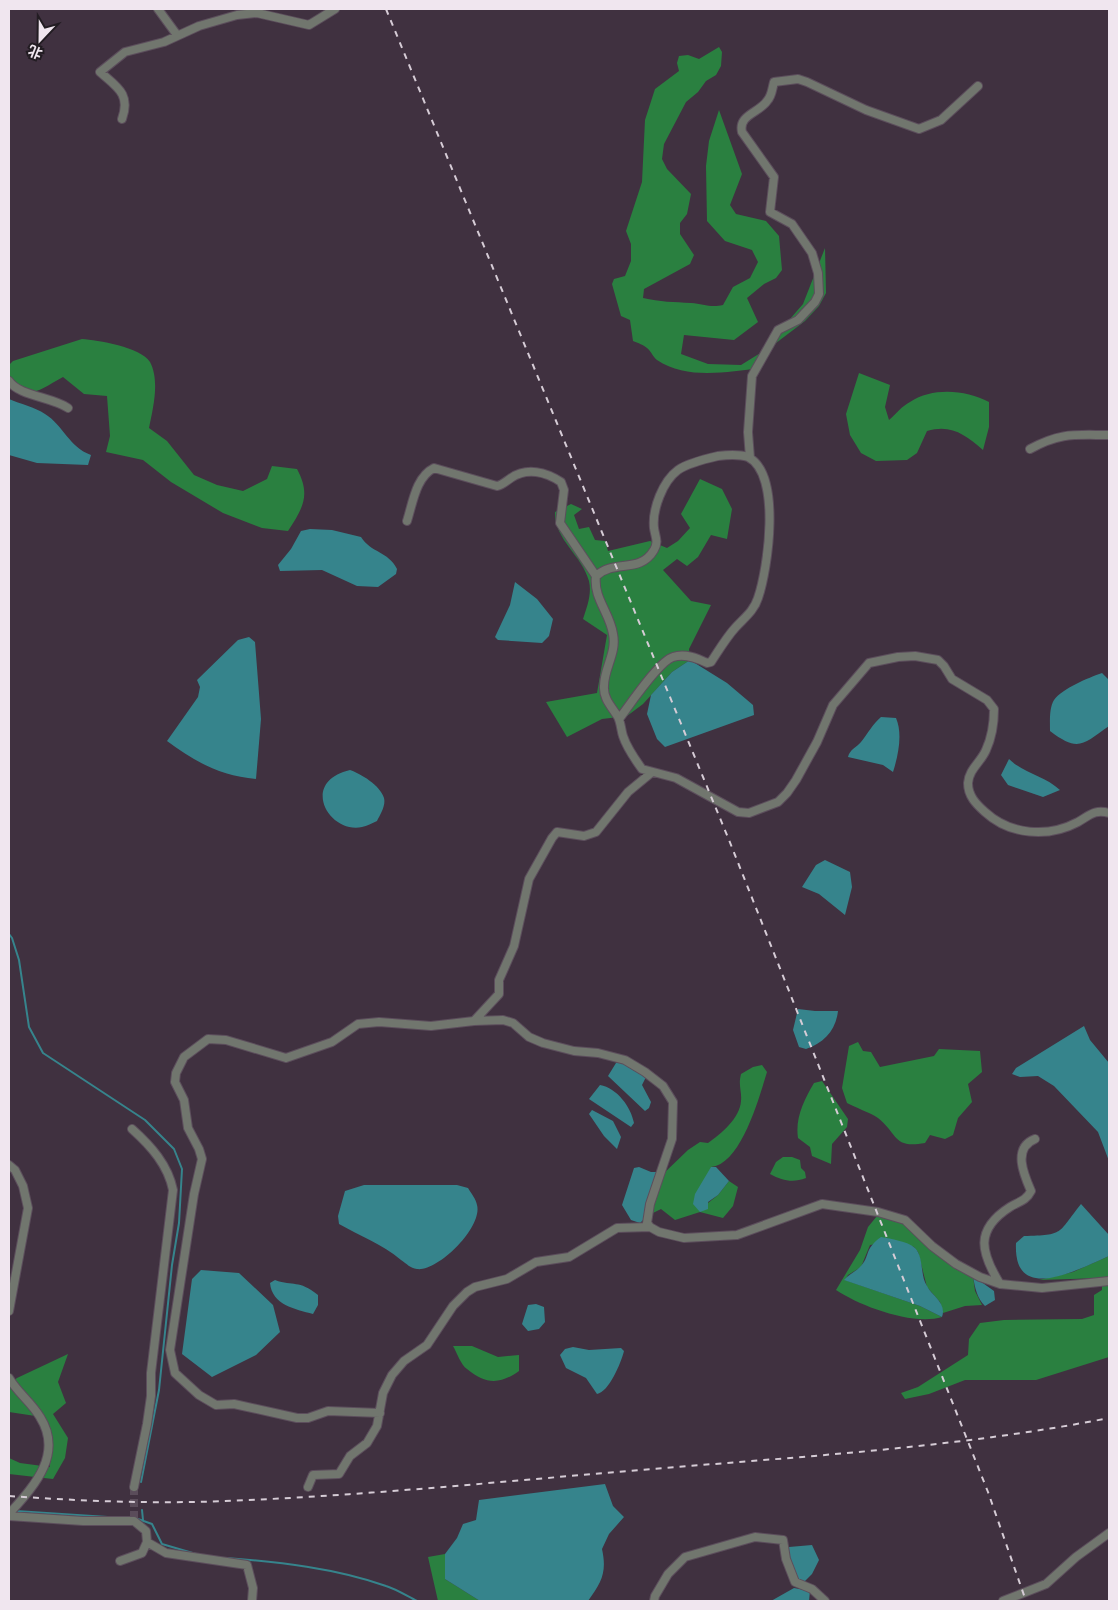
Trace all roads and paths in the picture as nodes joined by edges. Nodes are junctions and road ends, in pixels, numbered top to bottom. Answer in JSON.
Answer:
{"nodes":[{"id":1,"x":158,"y":9,"type":"edge"},
{"id":2,"x":335,"y":9,"type":"edge"},
{"id":3,"x":177,"y":35,"type":"junction"},
{"id":4,"x":978,"y":86,"type":"dead end"},
{"id":5,"x":122,"y":119,"type":"dead end"},
{"id":6,"x":9,"y":381,"type":"edge"},
{"id":7,"x":68,"y":408,"type":"dead end"},
{"id":8,"x":1109,"y":436,"type":"edge"},
{"id":9,"x":1030,"y":450,"type":"dead end"},
{"id":10,"x":750,"y":458,"type":"junction"},
{"id":11,"x":407,"y":521,"type":"dead end"},
{"id":12,"x":596,"y":576,"type":"junction"},
{"id":13,"x":619,"y":719,"type":"junction"},
{"id":14,"x":651,"y":773,"type":"junction"},
{"id":15,"x":1109,"y":813,"type":"edge"},
{"id":16,"x":474,"y":1021,"type":"junction"},
{"id":17,"x":132,"y":1129,"type":"dead end"},
{"id":18,"x":1036,"y":1139,"type":"dead end"},
{"id":19,"x":9,"y":1165,"type":"edge"},
{"id":20,"x":650,"y":1227,"type":"junction"},
{"id":21,"x":1109,"y":1281,"type":"edge"},
{"id":22,"x":1000,"y":1284,"type":"junction"},
{"id":23,"x":9,"y":1311,"type":"edge"},
{"id":24,"x":154,"y":1350,"type":"junction"},
{"id":25,"x":170,"y":1350,"type":"junction"},
{"id":26,"x":9,"y":1378,"type":"edge"},
{"id":27,"x":380,"y":1413,"type":"junction"},
{"id":28,"x":134,"y":1487,"type":"tunnel mouth"},
{"id":29,"x":308,"y":1487,"type":"dead end"},
{"id":30,"x":9,"y":1515,"type":"edge"},
{"id":31,"x":1109,"y":1533,"type":"edge"},
{"id":32,"x":147,"y":1542,"type":"junction"},
{"id":33,"x":120,"y":1560,"type":"dead end"},
{"id":34,"x":252,"y":1601,"type":"edge"},
{"id":35,"x":654,"y":1601,"type":"edge"},
{"id":36,"x":825,"y":1601,"type":"edge"},
{"id":37,"x":1003,"y":1601,"type":"edge"}],
"edges":[{"from":1,"to":3,"type":"street"},
{"from":2,"to":3,"type":"street"},
{"from":3,"to":5,"type":"street"},
{"from":4,"to":10,"type":"street"},
{"from":6,"to":7,"type":"street"},
{"from":8,"to":9,"type":"street"},
{"from":10,"to":12,"type":"street"},
{"from":10,"to":13,"type":"street"},
{"from":11,"to":12,"type":"street"},
{"from":12,"to":13,"type":"street"},
{"from":13,"to":14,"type":"street"},
{"from":14,"to":15,"type":"street"},
{"from":14,"to":16,"type":"street"},
{"from":16,"to":20,"type":"street"},
{"from":16,"to":25,"type":"street"},
{"from":17,"to":24,"type":"street"},
{"from":18,"to":22,"type":"street"},
{"from":19,"to":23,"type":"street"},
{"from":20,"to":22,"type":"street"},
{"from":20,"to":27,"type":"street"},
{"from":21,"to":22,"type":"street"},
{"from":24,"to":25,"type":"street"},
{"from":24,"to":28,"type":"street"},
{"from":25,"to":27,"type":"street"},
{"from":26,"to":30,"type":"street"},
{"from":27,"to":29,"type":"street"},
{"from":30,"to":32,"type":"street"},
{"from":31,"to":37,"type":"street"},
{"from":32,"to":33,"type":"street"},
{"from":32,"to":34,"type":"street"},
{"from":35,"to":36,"type":"street"}]}
